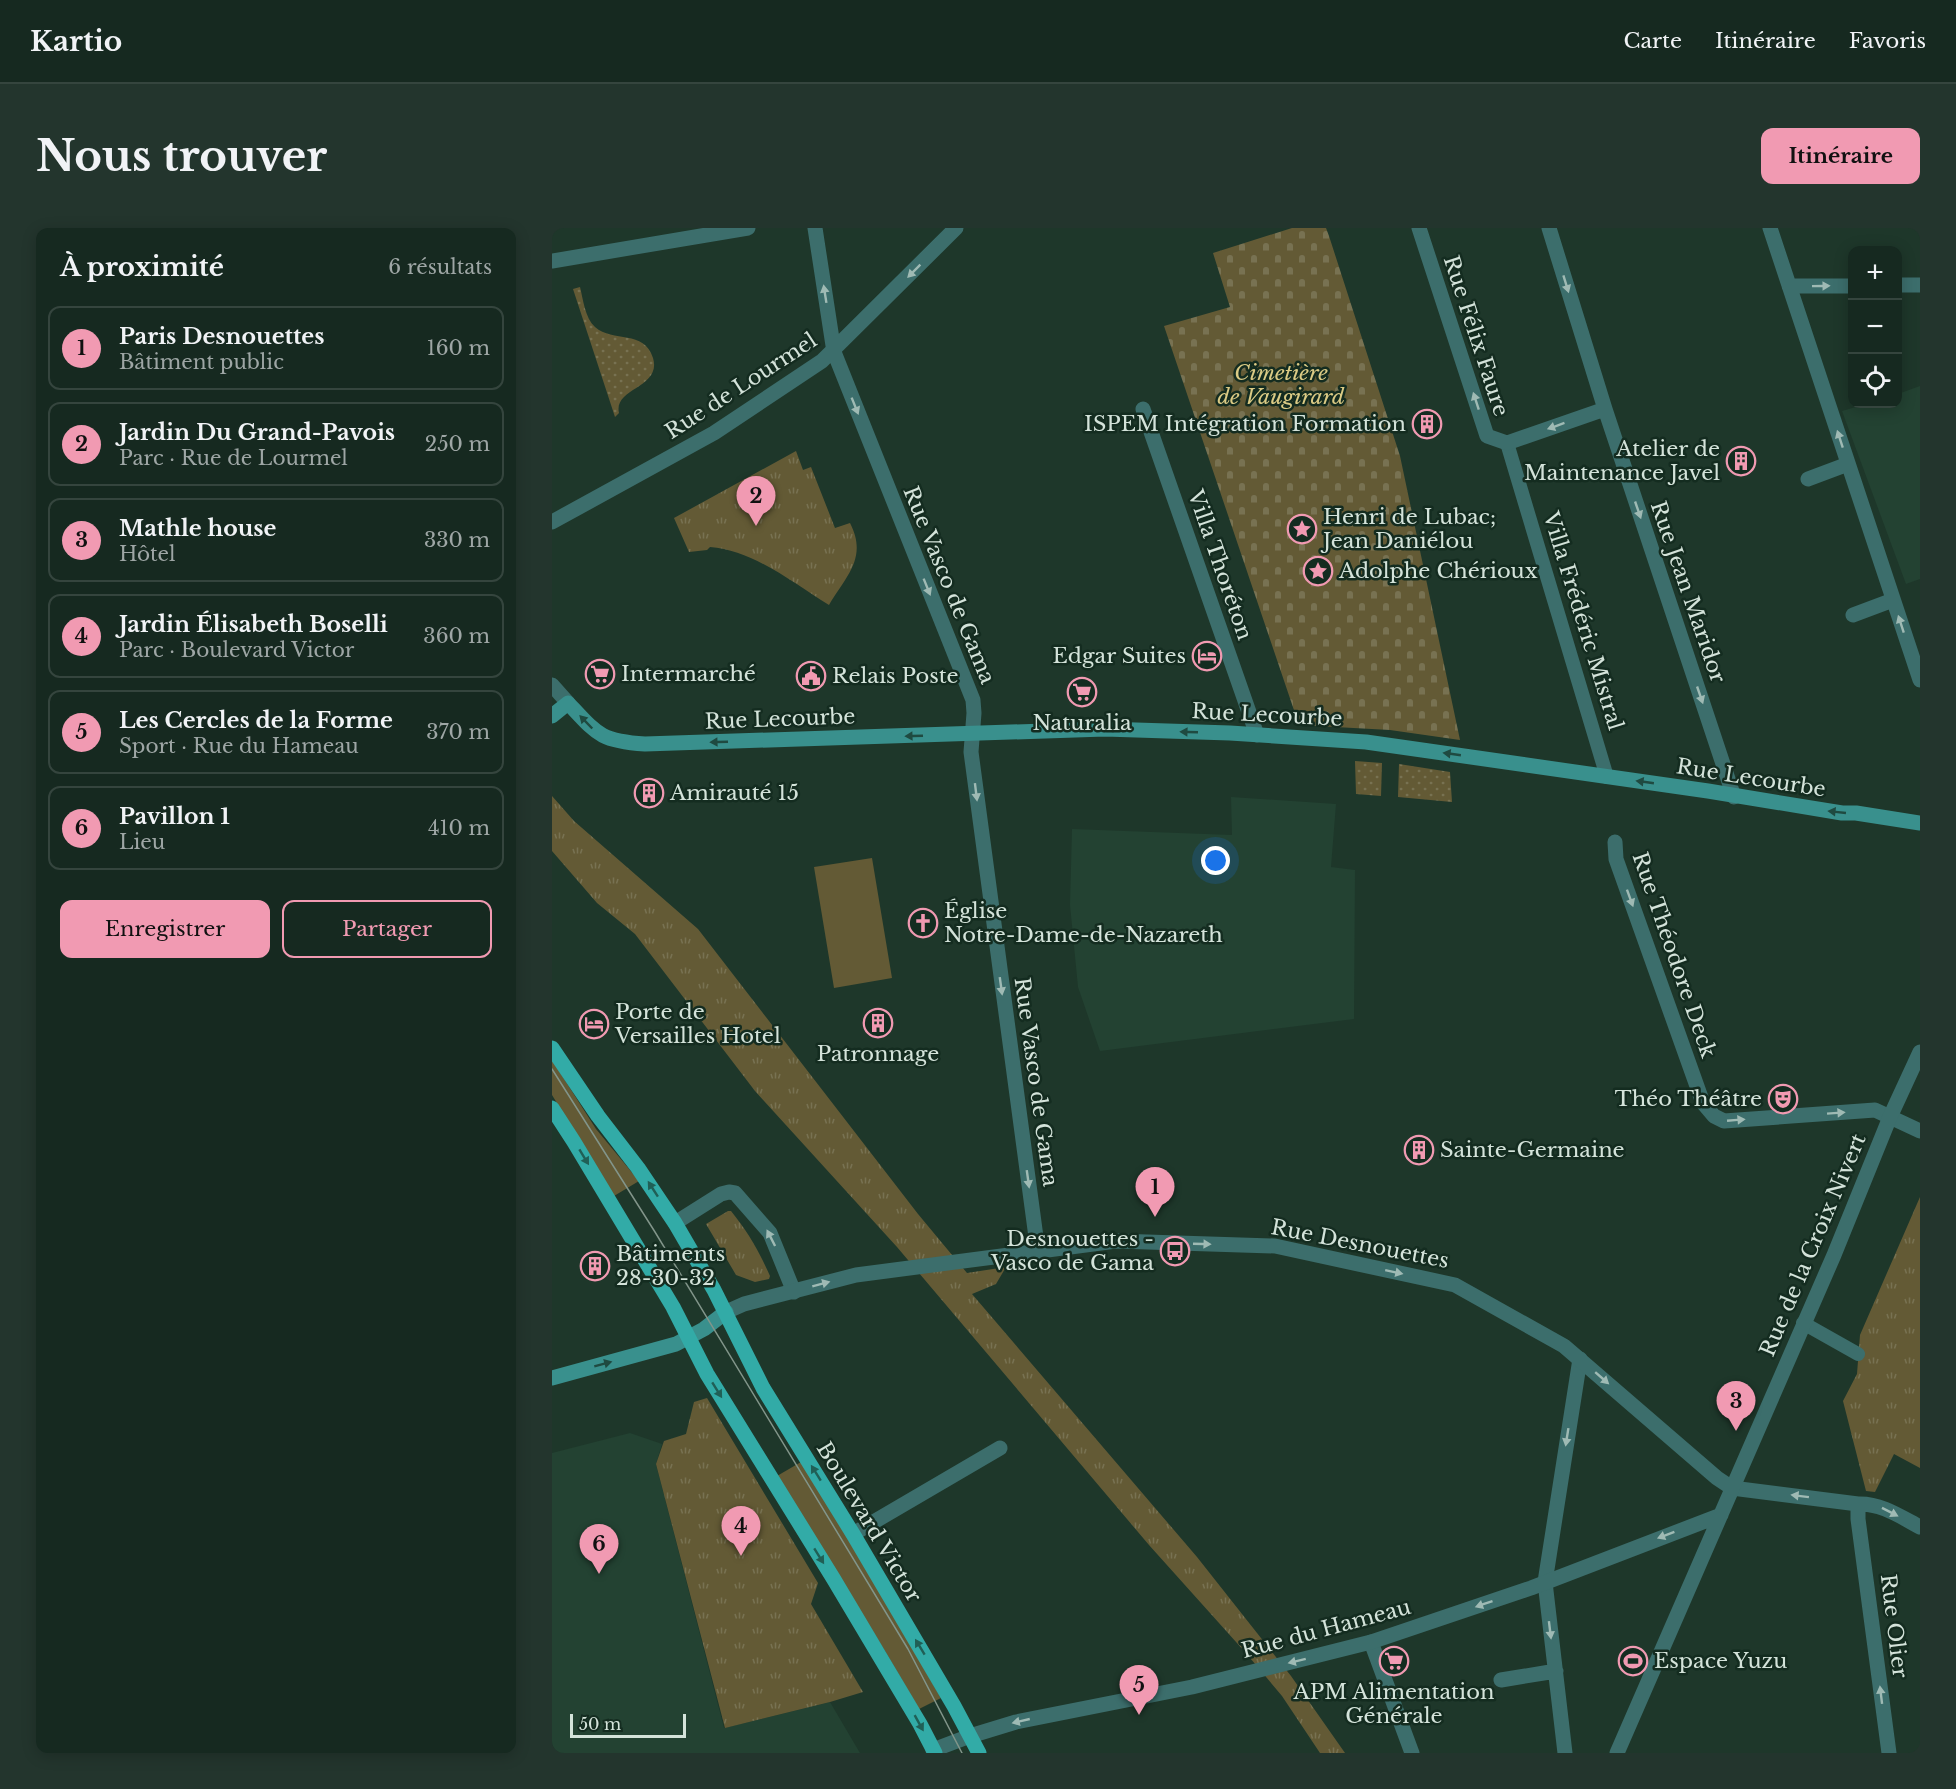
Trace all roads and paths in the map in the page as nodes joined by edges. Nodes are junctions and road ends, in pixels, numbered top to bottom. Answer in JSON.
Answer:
{"nodes":[{"id":1,"x":748,"y":228,"type":"edge"},
{"id":2,"x":815,"y":228,"type":"edge"},
{"id":3,"x":955,"y":228,"type":"edge"},
{"id":4,"x":1419,"y":228,"type":"edge"},
{"id":5,"x":1549,"y":228,"type":"edge"},
{"id":6,"x":1770,"y":228,"type":"edge"},
{"id":7,"x":692,"y":233,"type":"edge"},
{"id":8,"x":552,"y":261,"type":"edge"},
{"id":9,"x":1902,"y":285,"type":"edge"},
{"id":10,"x":1920,"y":285,"type":"edge"},
{"id":11,"x":1789,"y":286,"type":"junction"},
{"id":12,"x":1848,"y":286,"type":"edge"},
{"id":13,"x":834,"y":352,"type":"junction"},
{"id":14,"x":1143,"y":409,"type":"dead end"},
{"id":15,"x":1605,"y":409,"type":"junction"},
{"id":16,"x":1507,"y":444,"type":"junction"},
{"id":17,"x":1848,"y":464,"type":"junction"},
{"id":18,"x":1808,"y":479,"type":"dead end"},
{"id":19,"x":552,"y":522,"type":"edge"},
{"id":20,"x":1893,"y":600,"type":"junction"},
{"id":21,"x":1852,"y":615,"type":"dead end"},
{"id":22,"x":1920,"y":680,"type":"edge"},
{"id":23,"x":552,"y":685,"type":"edge"},
{"id":24,"x":568,"y":703,"type":"junction"},
{"id":25,"x":552,"y":716,"type":"edge"},
{"id":26,"x":972,"y":734,"type":"junction"},
{"id":27,"x":1257,"y":735,"type":"junction"},
{"id":28,"x":1607,"y":777,"type":"junction"},
{"id":29,"x":1734,"y":797,"type":"junction"},
{"id":30,"x":1920,"y":823,"type":"edge"},
{"id":31,"x":1615,"y":842,"type":"dead end"},
{"id":32,"x":552,"y":1048,"type":"edge"},
{"id":33,"x":1920,"y":1052,"type":"edge"},
{"id":34,"x":552,"y":1108,"type":"edge"},
{"id":35,"x":1890,"y":1117,"type":"junction"},
{"id":36,"x":1920,"y":1131,"type":"edge"},
{"id":37,"x":675,"y":1223,"type":"junction"},
{"id":38,"x":1038,"y":1252,"type":"junction"},
{"id":39,"x":794,"y":1292,"type":"junction"},
{"id":40,"x":726,"y":1312,"type":"junction"},
{"id":41,"x":1803,"y":1323,"type":"junction"},
{"id":42,"x":688,"y":1339,"type":"junction"},
{"id":43,"x":1858,"y":1354,"type":"dead end"},
{"id":44,"x":1580,"y":1359,"type":"junction"},
{"id":45,"x":552,"y":1378,"type":"edge"},
{"id":46,"x":1000,"y":1448,"type":"dead end"},
{"id":47,"x":1732,"y":1488,"type":"junction"},
{"id":48,"x":1858,"y":1504,"type":"junction"},
{"id":49,"x":1721,"y":1515,"type":"junction"},
{"id":50,"x":1920,"y":1527,"type":"edge"},
{"id":51,"x":853,"y":1534,"type":"junction"},
{"id":52,"x":1545,"y":1582,"type":"junction"},
{"id":53,"x":1371,"y":1642,"type":"junction"},
{"id":54,"x":1556,"y":1671,"type":"junction"},
{"id":55,"x":1502,"y":1680,"type":"dead end"},
{"id":56,"x":970,"y":1736,"type":"junction"},
{"id":57,"x":934,"y":1751,"type":"edge"},
{"id":58,"x":979,"y":1753,"type":"edge"},
{"id":59,"x":1412,"y":1753,"type":"edge"},
{"id":60,"x":1565,"y":1753,"type":"edge"},
{"id":61,"x":1617,"y":1753,"type":"edge"},
{"id":62,"x":1889,"y":1753,"type":"edge"}],
"edges":[{"from":1,"to":7,"type":"street"},
{"from":13,"to":2,"type":"street","name":"Rue Vasco de Gama","one_way":true},
{"from":3,"to":13,"type":"street","name":"Rue de Lourmel","one_way":true},
{"from":16,"to":4,"type":"street","name":"Rue Félix Faure","one_way":true},
{"from":5,"to":15,"type":"street","name":"Rue Jean Maridor","one_way":true},
{"from":6,"to":11,"type":"street"},
{"from":7,"to":8,"type":"street"},
{"from":9,"to":10,"type":"street"},
{"from":11,"to":12,"type":"street","one_way":true},
{"from":17,"to":11,"type":"street","one_way":true},
{"from":13,"to":19,"type":"street","name":"Rue de Lourmel"},
{"from":13,"to":26,"type":"street","name":"Rue Vasco de Gama","one_way":true},
{"from":14,"to":27,"type":"street","name":"Villa Thoréton"},
{"from":15,"to":16,"type":"street","one_way":true},
{"from":15,"to":29,"type":"street","name":"Rue Jean Maridor","one_way":true},
{"from":16,"to":28,"type":"street","name":"Villa Frédéric Mistral"},
{"from":17,"to":18,"type":"street"},
{"from":17,"to":20,"type":"street"},
{"from":20,"to":21,"type":"street"},
{"from":22,"to":20,"type":"street","one_way":true},
{"from":23,"to":24,"type":"street"},
{"from":24,"to":25,"type":"main road"},
{"from":26,"to":24,"type":"main road","name":"Rue Lecourbe","one_way":true},
{"from":27,"to":26,"type":"main road","name":"Rue Lecourbe","one_way":true},
{"from":26,"to":38,"type":"street","name":"Rue Vasco de Gama","one_way":true},
{"from":28,"to":27,"type":"main road","name":"Rue Lecourbe","one_way":true},
{"from":29,"to":28,"type":"main road","name":"Rue Lecourbe","one_way":true},
{"from":30,"to":29,"type":"main road","name":"Rue Lecourbe","one_way":true},
{"from":31,"to":35,"type":"street","name":"Rue Théodore Deck","one_way":true},
{"from":37,"to":32,"type":"main road","name":"Boulevard Victor","one_way":true},
{"from":33,"to":35,"type":"street","name":"Rue de la Croix Nivert"},
{"from":34,"to":42,"type":"main road","one_way":true},
{"from":35,"to":36,"type":"street","name":"Rue Théodore Deck"},
{"from":35,"to":41,"type":"street","name":"Rue de la Croix Nivert"},
{"from":39,"to":37,"type":"street","one_way":true},
{"from":37,"to":40,"type":"main road","name":"Boulevard Victor"},
{"from":39,"to":38,"type":"street","name":"Rue Desnouettes","one_way":true},
{"from":38,"to":44,"type":"street","name":"Rue Desnouettes","one_way":true},
{"from":39,"to":40,"type":"street","name":"Rue Desnouettes"},
{"from":40,"to":42,"type":"main road"},
{"from":51,"to":40,"type":"main road","name":"Boulevard Victor","one_way":true},
{"from":41,"to":43,"type":"street"},
{"from":41,"to":47,"type":"street","name":"Rue de la Croix Nivert"},
{"from":45,"to":42,"type":"main road","one_way":true},
{"from":42,"to":57,"type":"main road","one_way":true},
{"from":44,"to":47,"type":"street","name":"Rue Desnouettes","one_way":true},
{"from":44,"to":52,"type":"street","one_way":true},
{"from":46,"to":51,"type":"street"},
{"from":48,"to":47,"type":"street","name":"Rue Desnouettes","one_way":true},
{"from":47,"to":49,"type":"street","name":"Rue de la Croix Nivert"},
{"from":48,"to":50,"type":"street","name":"Rue Desnouettes","one_way":true},
{"from":62,"to":48,"type":"street","name":"Rue Olier","one_way":true},
{"from":49,"to":52,"type":"street","name":"Rue du Hameau","one_way":true},
{"from":49,"to":61,"type":"street","name":"Rue de la Croix Nivert"},
{"from":56,"to":51,"type":"main road","name":"Boulevard Victor","one_way":true},
{"from":52,"to":53,"type":"street","name":"Rue du Hameau","one_way":true},
{"from":52,"to":54,"type":"street","one_way":true},
{"from":53,"to":56,"type":"street","name":"Rue du Hameau","one_way":true},
{"from":53,"to":59,"type":"street"},
{"from":54,"to":55,"type":"street"},
{"from":54,"to":60,"type":"street"},
{"from":56,"to":57,"type":"street","name":"Rue du Hameau"},
{"from":56,"to":58,"type":"main road","name":"Boulevard Victor"}]}
